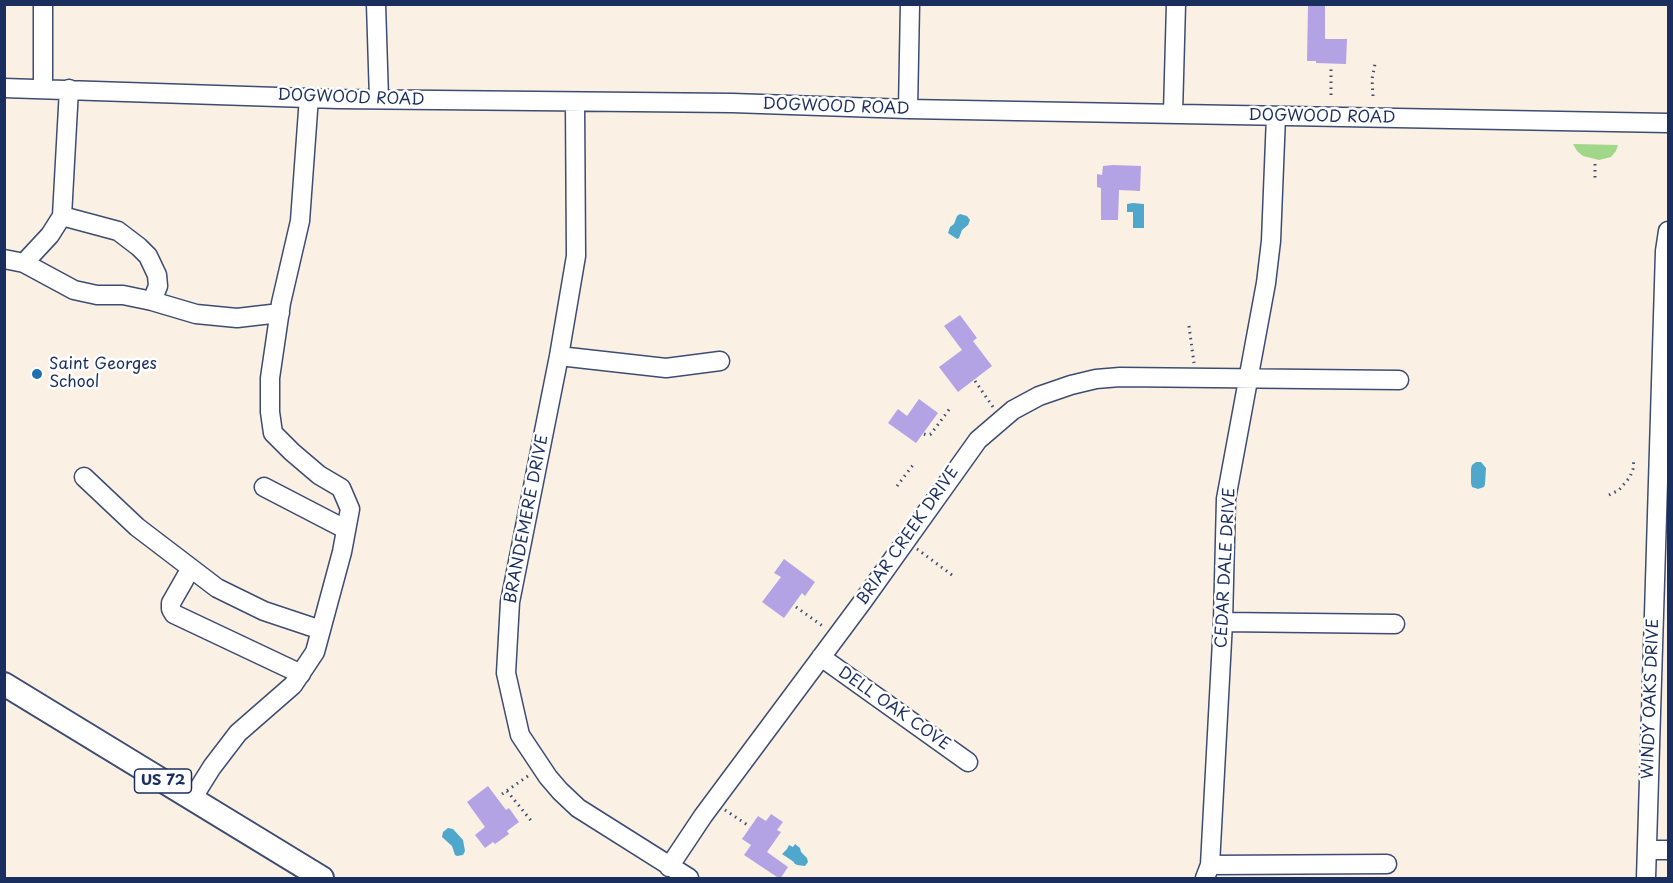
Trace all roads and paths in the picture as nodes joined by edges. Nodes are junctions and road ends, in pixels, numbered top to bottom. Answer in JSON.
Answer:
{"nodes":[{"id":1,"x":43,"y":4,"type":"edge"},
{"id":2,"x":376,"y":4,"type":"edge"},
{"id":3,"x":910,"y":4,"type":"edge"},
{"id":4,"x":1176,"y":4,"type":"edge"},
{"id":5,"x":1375,"y":64,"type":"dead end"},
{"id":6,"x":1331,"y":69,"type":"dead end"},
{"id":7,"x":4,"y":88,"type":"edge"},
{"id":8,"x":43,"y":88,"type":"junction"},
{"id":9,"x":69,"y":89,"type":"junction"},
{"id":10,"x":1331,"y":95,"type":"dead end"},
{"id":11,"x":1373,"y":96,"type":"dead end"},
{"id":12,"x":309,"y":97,"type":"junction"},
{"id":13,"x":379,"y":99,"type":"junction"},
{"id":14,"x":575,"y":102,"type":"junction"},
{"id":15,"x":908,"y":110,"type":"junction"},
{"id":16,"x":1173,"y":113,"type":"junction"},
{"id":17,"x":1276,"y":116,"type":"junction"},
{"id":18,"x":1668,"y":123,"type":"edge"},
{"id":19,"x":1595,"y":164,"type":"dead end"},
{"id":20,"x":1595,"y":178,"type":"dead end"},
{"id":21,"x":62,"y":216,"type":"junction"},
{"id":22,"x":1668,"y":231,"type":"edge"},
{"id":23,"x":4,"y":259,"type":"edge"},
{"id":24,"x":24,"y":263,"type":"junction"},
{"id":25,"x":152,"y":301,"type":"junction"},
{"id":26,"x":280,"y":313,"type":"junction"},
{"id":27,"x":1189,"y":326,"type":"dead end"},
{"id":28,"x":559,"y":356,"type":"junction"},
{"id":29,"x":720,"y":361,"type":"dead end"},
{"id":30,"x":1194,"y":367,"type":"dead end"},
{"id":31,"x":1250,"y":379,"type":"junction"},
{"id":32,"x":1399,"y":380,"type":"dead end"},
{"id":33,"x":975,"y":381,"type":"dead end"},
{"id":34,"x":951,"y":407,"type":"dead end"},
{"id":35,"x":996,"y":411,"type":"dead end"},
{"id":36,"x":924,"y":434,"type":"dead end"},
{"id":37,"x":1634,"y":458,"type":"dead end"},
{"id":38,"x":913,"y":465,"type":"dead end"},
{"id":39,"x":84,"y":477,"type":"dead end"},
{"id":40,"x":897,"y":486,"type":"dead end"},
{"id":41,"x":264,"y":487,"type":"dead end"},
{"id":42,"x":1610,"y":495,"type":"dead end"},
{"id":43,"x":345,"y":529,"type":"junction"},
{"id":44,"x":914,"y":546,"type":"dead end"},
{"id":45,"x":191,"y":568,"type":"junction"},
{"id":46,"x":952,"y":574,"type":"dead end"},
{"id":47,"x":796,"y":607,"type":"dead end"},
{"id":48,"x":1223,"y":622,"type":"junction"},
{"id":49,"x":1395,"y":624,"type":"dead end"},
{"id":50,"x":827,"y":629,"type":"dead end"},
{"id":51,"x":321,"y":630,"type":"junction"},
{"id":52,"x":820,"y":657,"type":"junction"},
{"id":53,"x":300,"y":674,"type":"junction"},
{"id":54,"x":4,"y":684,"type":"edge"},
{"id":55,"x":968,"y":762,"type":"dead end"},
{"id":56,"x":533,"y":772,"type":"dead end"},
{"id":57,"x":507,"y":790,"type":"junction"},
{"id":58,"x":502,"y":794,"type":"dead end"},
{"id":59,"x":192,"y":799,"type":"junction"},
{"id":60,"x":723,"y":808,"type":"dead end"},
{"id":61,"x":533,"y":823,"type":"dead end"},
{"id":62,"x":749,"y":826,"type":"dead end"},
{"id":63,"x":1647,"y":850,"type":"junction"},
{"id":64,"x":1668,"y":850,"type":"edge"},
{"id":65,"x":1387,"y":864,"type":"dead end"},
{"id":66,"x":669,"y":867,"type":"junction"},
{"id":67,"x":1208,"y":872,"type":"edge"},
{"id":68,"x":322,"y":879,"type":"edge"},
{"id":69,"x":689,"y":879,"type":"edge"},
{"id":70,"x":1646,"y":879,"type":"edge"}],
"edges":[{"from":1,"to":8,"type":"street"},
{"from":2,"to":13,"type":"street"},
{"from":3,"to":15,"type":"street"},
{"from":4,"to":16,"type":"street"},
{"from":5,"to":11,"type":"path"},
{"from":6,"to":10,"type":"path"},
{"from":7,"to":8,"type":"street","name":"DOGWOOD ROAD"},
{"from":8,"to":9,"type":"street","name":"DOGWOOD ROAD"},
{"from":9,"to":12,"type":"street","name":"DOGWOOD ROAD"},
{"from":9,"to":21,"type":"street"},
{"from":12,"to":13,"type":"street","name":"DOGWOOD ROAD"},
{"from":12,"to":26,"type":"street"},
{"from":13,"to":14,"type":"street","name":"DOGWOOD ROAD"},
{"from":14,"to":15,"type":"street","name":"DOGWOOD ROAD"},
{"from":14,"to":28,"type":"street","name":"BRANDEMERE DRIVE"},
{"from":15,"to":16,"type":"street","name":"DOGWOOD ROAD"},
{"from":16,"to":17,"type":"street","name":"DOGWOOD ROAD"},
{"from":17,"to":18,"type":"street","name":"DOGWOOD ROAD"},
{"from":17,"to":31,"type":"street","name":"CEDAR DALE DRIVE"},
{"from":19,"to":20,"type":"path"},
{"from":21,"to":24,"type":"street"},
{"from":21,"to":25,"type":"street"},
{"from":22,"to":63,"type":"street","name":"WINDY OAKS DRIVE"},
{"from":23,"to":24,"type":"street"},
{"from":24,"to":25,"type":"street"},
{"from":25,"to":26,"type":"street"},
{"from":26,"to":43,"type":"street"},
{"from":27,"to":30,"type":"path"},
{"from":28,"to":29,"type":"street"},
{"from":28,"to":66,"type":"street","name":"BRANDEMERE DRIVE"},
{"from":31,"to":32,"type":"street","name":"BRIAR CREEK DRIVE"},
{"from":31,"to":48,"type":"street","name":"CEDAR DALE DRIVE"},
{"from":31,"to":52,"type":"street","name":"BRIAR CREEK DRIVE"},
{"from":33,"to":35,"type":"path"},
{"from":34,"to":36,"type":"path"},
{"from":37,"to":42,"type":"path"},
{"from":38,"to":40,"type":"path"},
{"from":39,"to":45,"type":"street"},
{"from":41,"to":43,"type":"street"},
{"from":43,"to":51,"type":"street"},
{"from":44,"to":46,"type":"path"},
{"from":45,"to":51,"type":"street"},
{"from":45,"to":53,"type":"street"},
{"from":47,"to":50,"type":"path"},
{"from":48,"to":49,"type":"street"},
{"from":48,"to":67,"type":"street","name":"CEDAR DALE DRIVE"},
{"from":51,"to":53,"type":"street"},
{"from":52,"to":55,"type":"street","name":"DELL OAK COVE"},
{"from":52,"to":66,"type":"street","name":"BRIAR CREEK DRIVE"},
{"from":53,"to":59,"type":"street"},
{"from":54,"to":59,"type":"main road","number":"US 72"},
{"from":56,"to":57,"type":"path"},
{"from":57,"to":58,"type":"path"},
{"from":57,"to":61,"type":"path"},
{"from":59,"to":68,"type":"main road","number":"US 72"},
{"from":60,"to":62,"type":"path"},
{"from":63,"to":64,"type":"street"},
{"from":63,"to":70,"type":"street","name":"WINDY OAKS DRIVE"},
{"from":65,"to":67,"type":"street"},
{"from":66,"to":69,"type":"street","name":"BRANDEMERE DRIVE"}]}
